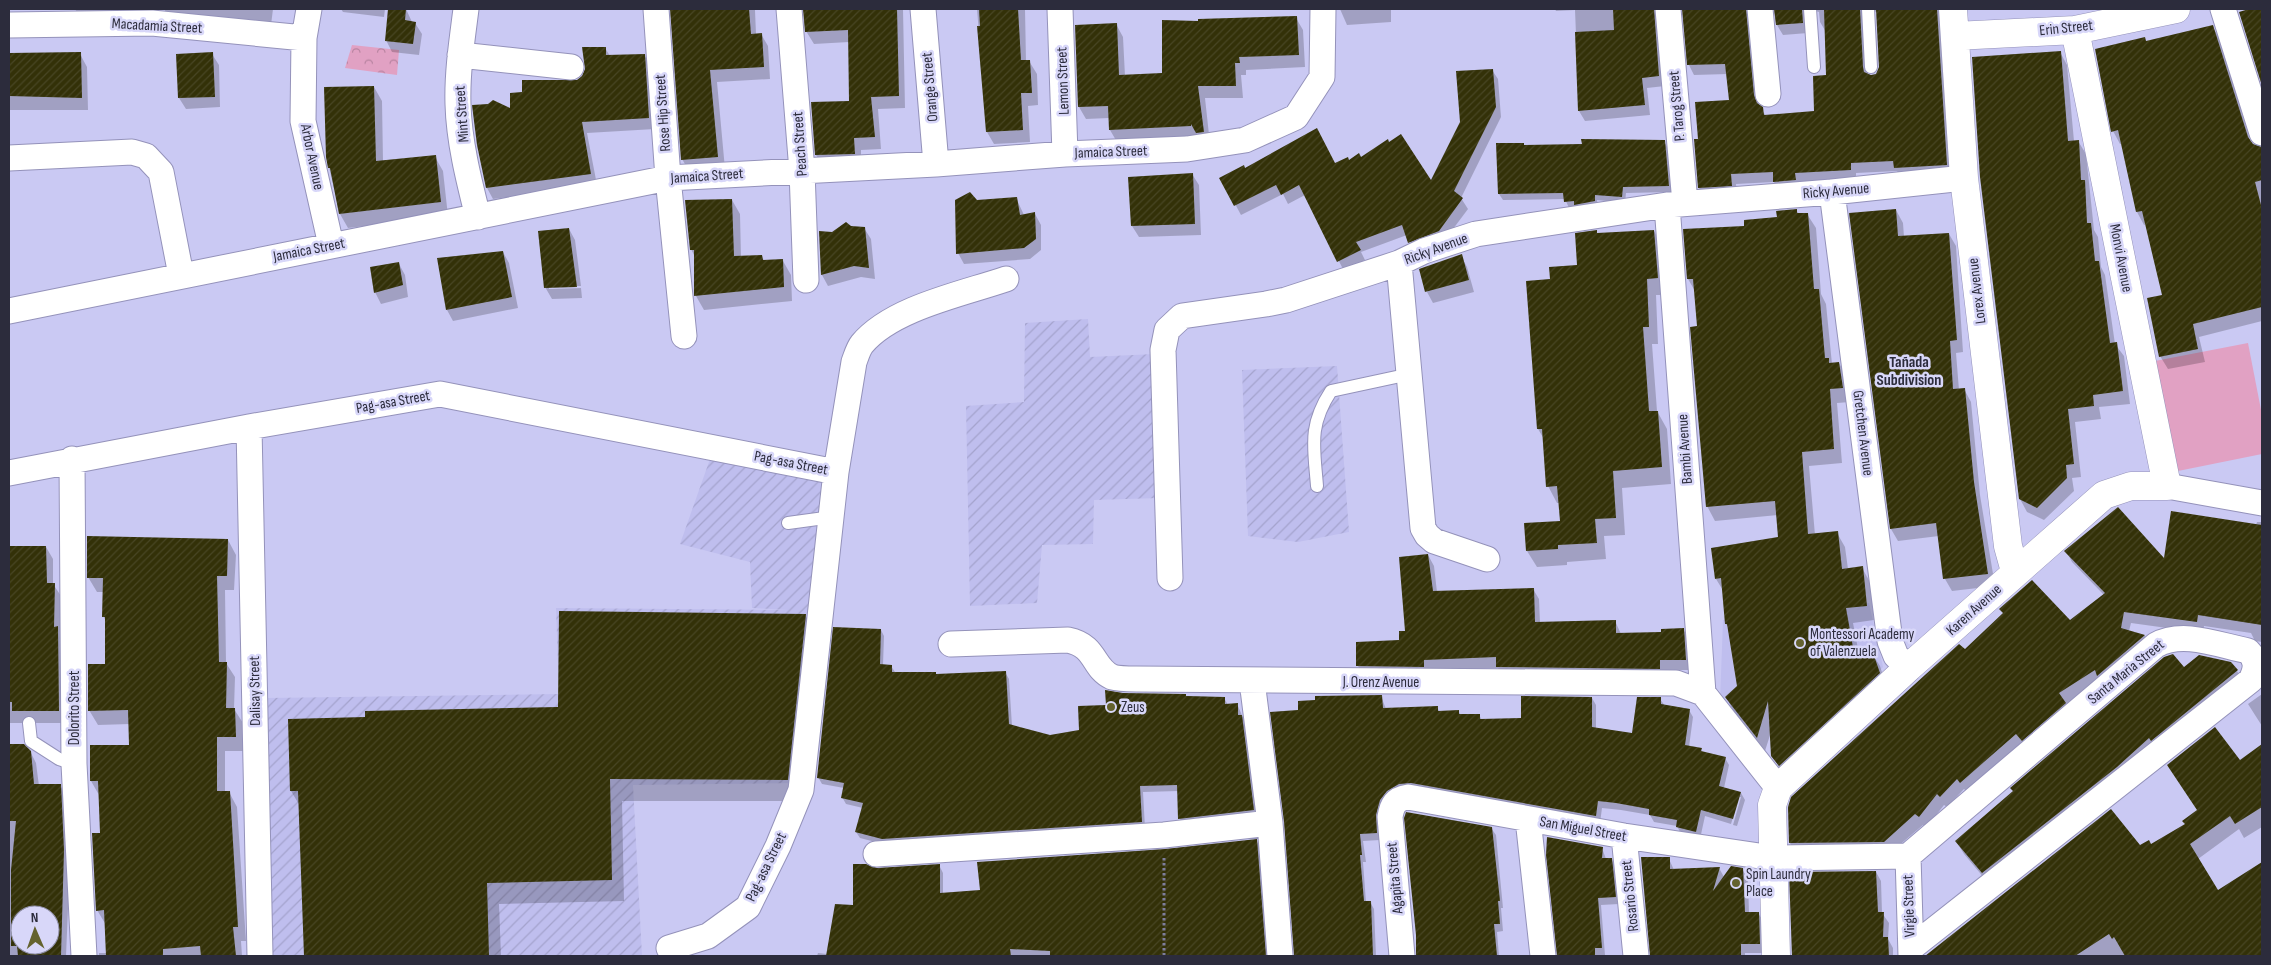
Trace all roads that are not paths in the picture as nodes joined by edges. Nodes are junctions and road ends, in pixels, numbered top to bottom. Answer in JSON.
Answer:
{"nodes":[{"id":1,"x":309,"y":9,"type":"edge"},
{"id":2,"x":466,"y":9,"type":"edge"},
{"id":3,"x":656,"y":9,"type":"edge"},
{"id":4,"x":789,"y":9,"type":"edge"},
{"id":5,"x":923,"y":9,"type":"edge"},
{"id":6,"x":1060,"y":9,"type":"edge"},
{"id":7,"x":1323,"y":9,"type":"edge"},
{"id":8,"x":1668,"y":9,"type":"edge"},
{"id":9,"x":1760,"y":9,"type":"edge"},
{"id":10,"x":1810,"y":9,"type":"edge"},
{"id":11,"x":1868,"y":9,"type":"edge"},
{"id":12,"x":1953,"y":9,"type":"edge"},
{"id":13,"x":2176,"y":9,"type":"edge"},
{"id":14,"x":2223,"y":9,"type":"edge"},
{"id":15,"x":154,"y":16,"type":"edge"},
{"id":16,"x":9,"y":25,"type":"edge"},
{"id":17,"x":2075,"y":30,"type":"junction"},
{"id":18,"x":1954,"y":36,"type":"junction"},
{"id":19,"x":304,"y":38,"type":"junction"},
{"id":20,"x":460,"y":55,"type":"junction"},
{"id":21,"x":571,"y":67,"type":"dead end"},
{"id":22,"x":1814,"y":67,"type":"dead end"},
{"id":23,"x":1871,"y":67,"type":"dead end"},
{"id":24,"x":1768,"y":94,"type":"dead end"},
{"id":25,"x":2262,"y":133,"type":"edge"},
{"id":26,"x":1065,"y":154,"type":"junction"},
{"id":27,"x":9,"y":158,"type":"edge"},
{"id":28,"x":936,"y":164,"type":"junction"},
{"id":29,"x":802,"y":170,"type":"junction"},
{"id":30,"x":668,"y":178,"type":"junction"},
{"id":31,"x":1964,"y":178,"type":"junction"},
{"id":32,"x":1832,"y":192,"type":"junction"},
{"id":33,"x":1676,"y":204,"type":"junction"},
{"id":34,"x":478,"y":217,"type":"junction"},
{"id":35,"x":331,"y":245,"type":"junction"},
{"id":36,"x":1399,"y":263,"type":"junction"},
{"id":37,"x":181,"y":275,"type":"junction"},
{"id":38,"x":1006,"y":279,"type":"dead end"},
{"id":39,"x":806,"y":280,"type":"dead end"},
{"id":40,"x":9,"y":311,"type":"edge"},
{"id":41,"x":684,"y":336,"type":"dead end"},
{"id":42,"x":1410,"y":374,"type":"junction"},
{"id":43,"x":249,"y":426,"type":"junction"},
{"id":44,"x":72,"y":459,"type":"junction"},
{"id":45,"x":836,"y":472,"type":"junction"},
{"id":46,"x":9,"y":473,"type":"edge"},
{"id":47,"x":1317,"y":486,"type":"dead end"},
{"id":48,"x":2167,"y":486,"type":"junction"},
{"id":49,"x":2262,"y":503,"type":"edge"},
{"id":50,"x":832,"y":517,"type":"junction"},
{"id":51,"x":788,"y":523,"type":"dead end"},
{"id":52,"x":1487,"y":559,"type":"dead end"},
{"id":53,"x":2018,"y":570,"type":"junction"},
{"id":54,"x":1170,"y":578,"type":"dead end"},
{"id":55,"x":951,"y":644,"type":"dead end"},
{"id":56,"x":1909,"y":667,"type":"junction"},
{"id":57,"x":1252,"y":681,"type":"junction"},
{"id":58,"x":1703,"y":693,"type":"junction"},
{"id":59,"x":29,"y":723,"type":"dead end"},
{"id":60,"x":74,"y":764,"type":"junction"},
{"id":61,"x":1778,"y":788,"type":"junction"},
{"id":62,"x":1395,"y":801,"type":"joint"},
{"id":63,"x":1528,"y":819,"type":"junction"},
{"id":64,"x":1270,"y":823,"type":"junction"},
{"id":65,"x":1624,"y":836,"type":"junction"},
{"id":66,"x":876,"y":854,"type":"dead end"},
{"id":67,"x":1908,"y":856,"type":"junction"},
{"id":68,"x":1773,"y":858,"type":"junction"},
{"id":69,"x":669,"y":948,"type":"dead end"},
{"id":70,"x":1911,"y":952,"type":"edge"},
{"id":71,"x":84,"y":956,"type":"edge"},
{"id":72,"x":260,"y":956,"type":"edge"},
{"id":73,"x":1280,"y":956,"type":"edge"},
{"id":74,"x":1402,"y":956,"type":"edge"},
{"id":75,"x":1543,"y":956,"type":"edge"},
{"id":76,"x":1636,"y":956,"type":"edge"},
{"id":77,"x":1776,"y":956,"type":"edge"}],
"edges":[{"from":1,"to":19,"type":"street","name":"Arbor Avenue"},
{"from":2,"to":20,"type":"street","name":"Mint Street"},
{"from":3,"to":30,"type":"street","name":"Rose Hip Street"},
{"from":4,"to":29,"type":"street","name":"Peach Street"},
{"from":5,"to":28,"type":"street","name":"Orange Street"},
{"from":6,"to":26,"type":"street","name":"Lemon Street"},
{"from":7,"to":26,"type":"street","name":"Jamaica Street"},
{"from":8,"to":33,"type":"street","name":"P. Tarog Street"},
{"from":9,"to":24,"type":"street"},
{"from":10,"to":22,"type":"lane"},
{"from":11,"to":23,"type":"lane"},
{"from":12,"to":18,"type":"street","name":"Lorex Avenue"},
{"from":13,"to":17,"type":"street","name":"Erin Street"},
{"from":14,"to":25,"type":"street"},
{"from":15,"to":16,"type":"street","name":"Macadamia Street"},
{"from":15,"to":19,"type":"street","name":"Macadamia Street"},
{"from":17,"to":18,"type":"street","name":"Erin Street"},
{"from":17,"to":48,"type":"street","name":"Monvi Avenue"},
{"from":18,"to":31,"type":"street","name":"Lorex Avenue"},
{"from":19,"to":35,"type":"street","name":"Arbor Avenue"},
{"from":20,"to":21,"type":"street"},
{"from":20,"to":34,"type":"street","name":"Mint Street"},
{"from":26,"to":28,"type":"street","name":"Jamaica Street"},
{"from":27,"to":37,"type":"street"},
{"from":28,"to":29,"type":"street","name":"Jamaica Street"},
{"from":29,"to":30,"type":"street","name":"Jamaica Street"},
{"from":29,"to":39,"type":"street","name":"Peach Street"},
{"from":30,"to":34,"type":"street","name":"Jamaica Street"},
{"from":30,"to":41,"type":"street","name":"Rose Hip Street"},
{"from":31,"to":32,"type":"street","name":"Ricky Avenue"},
{"from":31,"to":53,"type":"street","name":"Lorex Avenue"},
{"from":32,"to":33,"type":"street","name":"Ricky Avenue"},
{"from":32,"to":56,"type":"street","name":"Gretchen Avenue"},
{"from":33,"to":36,"type":"street","name":"Ricky Avenue"},
{"from":33,"to":58,"type":"street","name":"Bambi Avenue"},
{"from":34,"to":35,"type":"street","name":"Jamaica Street"},
{"from":35,"to":37,"type":"street","name":"Jamaica Street"},
{"from":36,"to":42,"type":"street"},
{"from":36,"to":54,"type":"street","name":"Ricky Avenue"},
{"from":37,"to":40,"type":"street","name":"Jamaica Street"},
{"from":38,"to":45,"type":"street","name":"Pag-asa Street"},
{"from":42,"to":47,"type":"lane"},
{"from":42,"to":52,"type":"street"},
{"from":43,"to":44,"type":"street","name":"Pag-asa Street"},
{"from":43,"to":45,"type":"street","name":"Pag-asa Street"},
{"from":43,"to":72,"type":"street","name":"Dalisay Street"},
{"from":44,"to":46,"type":"street","name":"Pag-asa Street"},
{"from":44,"to":60,"type":"street","name":"Dolorito Street"},
{"from":45,"to":50,"type":"street","name":"Pag-asa Street"},
{"from":48,"to":49,"type":"street","name":"Karen Avenue"},
{"from":48,"to":53,"type":"street","name":"Karen Avenue"},
{"from":50,"to":51,"type":"lane"},
{"from":50,"to":69,"type":"street","name":"Pag-asa Street"},
{"from":53,"to":56,"type":"street","name":"Karen Avenue"},
{"from":55,"to":57,"type":"street","name":"J. Orenz Avenue"},
{"from":56,"to":61,"type":"street","name":"Karen Avenue"},
{"from":57,"to":58,"type":"street","name":"J. Orenz Avenue"},
{"from":57,"to":64,"type":"street"},
{"from":58,"to":61,"type":"street"},
{"from":59,"to":60,"type":"lane"},
{"from":60,"to":71,"type":"street","name":"Dolorito Street"},
{"from":61,"to":68,"type":"street"},
{"from":62,"to":63,"type":"street","name":"San Miguel Street"},
{"from":62,"to":74,"type":"street","name":"Agapita Street"},
{"from":63,"to":65,"type":"street","name":"San Miguel Street"},
{"from":63,"to":75,"type":"street"},
{"from":64,"to":66,"type":"street"},
{"from":64,"to":73,"type":"street"},
{"from":65,"to":68,"type":"street","name":"San Miguel Street"},
{"from":65,"to":76,"type":"street","name":"Rosario Street"},
{"from":67,"to":68,"type":"street"},
{"from":67,"to":70,"type":"street","name":"Virgie Street"},
{"from":67,"to":70,"type":"street","name":"Santa Maria Street"},
{"from":68,"to":77,"type":"street"}]}
